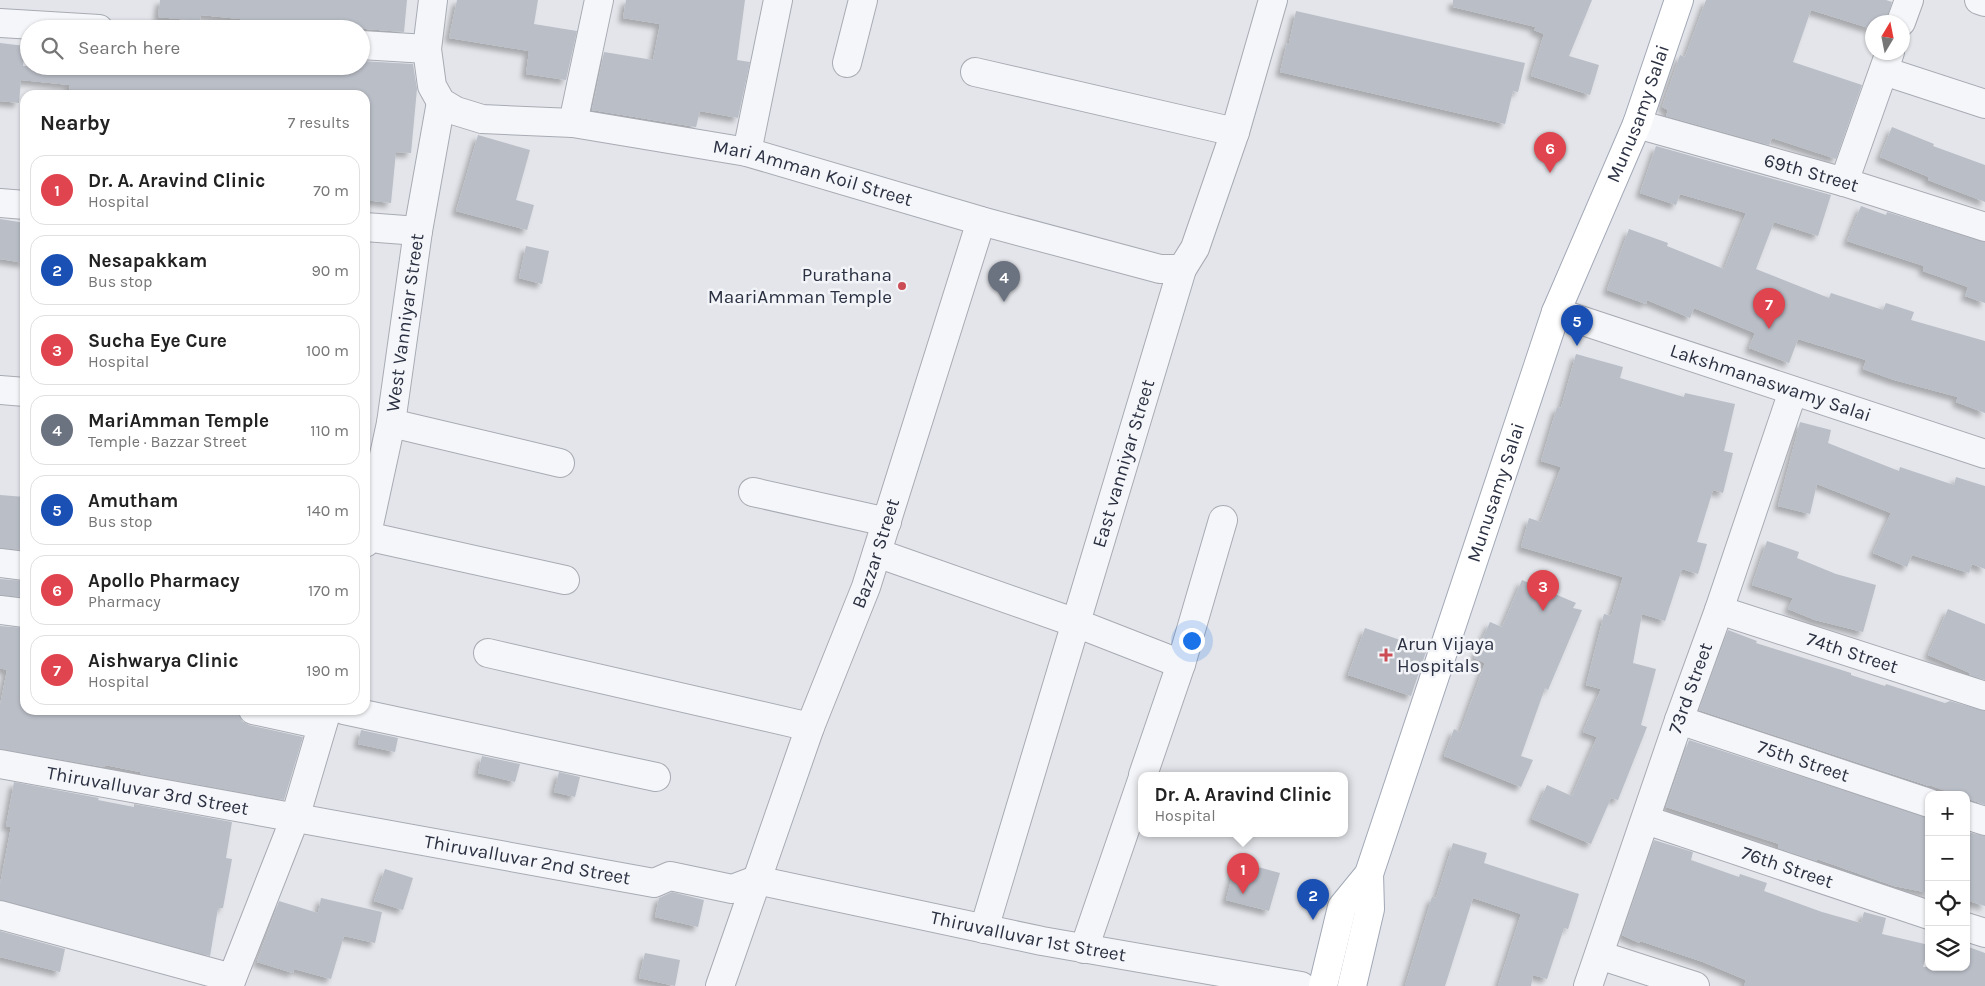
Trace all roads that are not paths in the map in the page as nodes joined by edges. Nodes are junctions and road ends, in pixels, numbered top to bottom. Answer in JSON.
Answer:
{"nodes":[{"id":1,"x":433,"y":0,"type":"edge"},
{"id":2,"x":599,"y":0,"type":"edge"},
{"id":3,"x":778,"y":0,"type":"edge"},
{"id":4,"x":863,"y":0,"type":"edge"},
{"id":5,"x":1273,"y":0,"type":"edge"},
{"id":6,"x":1679,"y":0,"type":"edge"},
{"id":7,"x":1909,"y":0,"type":"edge"},
{"id":8,"x":1979,"y":0,"type":"edge"},
{"id":9,"x":1985,"y":2,"type":"edge"},
{"id":10,"x":1904,"y":15,"type":"edge"},
{"id":11,"x":0,"y":22,"type":"edge"},
{"id":12,"x":20,"y":23,"type":"edge"},
{"id":13,"x":370,"y":46,"type":"edge"},
{"id":14,"x":427,"y":49,"type":"junction"},
{"id":15,"x":1887,"y":62,"type":"edge"},
{"id":16,"x":847,"y":63,"type":"dead end"},
{"id":17,"x":975,"y":72,"type":"dead end"},
{"id":18,"x":441,"y":102,"type":"junction"},
{"id":19,"x":1985,"y":104,"type":"edge"},
{"id":20,"x":573,"y":123,"type":"junction"},
{"id":21,"x":1636,"y":124,"type":"junction"},
{"id":22,"x":1235,"y":132,"type":"junction"},
{"id":23,"x":748,"y":152,"type":"junction"},
{"id":24,"x":1844,"y":182,"type":"junction"},
{"id":25,"x":0,"y":203,"type":"edge"},
{"id":26,"x":20,"y":205,"type":"edge"},
{"id":27,"x":981,"y":221,"type":"junction"},
{"id":28,"x":370,"y":227,"type":"edge"},
{"id":29,"x":1985,"y":227,"type":"edge"},
{"id":30,"x":418,"y":231,"type":"junction"},
{"id":31,"x":1182,"y":270,"type":"junction"},
{"id":32,"x":1556,"y":312,"type":"junction"},
{"id":33,"x":0,"y":390,"type":"edge"},
{"id":34,"x":1793,"y":390,"type":"junction"},
{"id":35,"x":20,"y":392,"type":"edge"},
{"id":36,"x":391,"y":423,"type":"junction"},
{"id":37,"x":1985,"y":454,"type":"edge"},
{"id":38,"x":560,"y":463,"type":"dead end"},
{"id":39,"x":372,"y":466,"type":"edge"},
{"id":40,"x":370,"y":491,"type":"edge"},
{"id":41,"x":753,"y":492,"type":"dead end"},
{"id":42,"x":1223,"y":520,"type":"dead end"},
{"id":43,"x":887,"y":522,"type":"junction"},
{"id":44,"x":370,"y":541,"type":"edge"},
{"id":45,"x":877,"y":553,"type":"junction"},
{"id":46,"x":0,"y":563,"type":"edge"},
{"id":47,"x":20,"y":565,"type":"edge"},
{"id":48,"x":565,"y":580,"type":"dead end"},
{"id":49,"x":0,"y":610,"type":"edge"},
{"id":50,"x":1719,"y":610,"type":"junction"},
{"id":51,"x":20,"y":612,"type":"edge"},
{"id":52,"x":1076,"y":623,"type":"junction"},
{"id":53,"x":488,"y":654,"type":"dead end"},
{"id":54,"x":1181,"y":664,"type":"junction"},
{"id":55,"x":1985,"y":696,"type":"edge"},
{"id":56,"x":331,"y":715,"type":"edge"},
{"id":57,"x":1679,"y":720,"type":"junction"},
{"id":58,"x":810,"y":727,"type":"junction"},
{"id":59,"x":1,"y":771,"type":"edge"},
{"id":60,"x":1144,"y":772,"type":"edge"},
{"id":61,"x":656,"y":777,"type":"dead end"},
{"id":62,"x":1138,"y":792,"type":"edge"},
{"id":63,"x":1925,"y":802,"type":"edge"},
{"id":64,"x":1970,"y":816,"type":"edge"},
{"id":65,"x":295,"y":818,"type":"junction"},
{"id":66,"x":1646,"y":820,"type":"junction"},
{"id":67,"x":1985,"y":821,"type":"edge"},
{"id":68,"x":1369,"y":874,"type":"junction"},
{"id":69,"x":756,"y":880,"type":"junction"},
{"id":70,"x":1925,"y":914,"type":"edge"},
{"id":71,"x":0,"y":916,"type":"edge"},
{"id":72,"x":1970,"y":928,"type":"edge"},
{"id":73,"x":984,"y":929,"type":"junction"},
{"id":74,"x":1985,"y":934,"type":"edge"},
{"id":75,"x":1084,"y":949,"type":"junction"},
{"id":76,"x":1599,"y":955,"type":"junction"},
{"id":77,"x":231,"y":982,"type":"edge"},
{"id":78,"x":720,"y":986,"type":"edge"},
{"id":79,"x":1301,"y":986,"type":"edge"},
{"id":80,"x":1323,"y":986,"type":"edge"},
{"id":81,"x":1352,"y":986,"type":"edge"},
{"id":82,"x":1588,"y":986,"type":"edge"},
{"id":83,"x":1695,"y":986,"type":"edge"}],
"edges":[{"from":1,"to":14,"type":"street"},
{"from":2,"to":20,"type":"street"},
{"from":3,"to":23,"type":"street"},
{"from":4,"to":16,"type":"street"},
{"from":5,"to":22,"type":"street","name":"East vanniyar Street"},
{"from":6,"to":21,"type":"main road","name":"Munusamy Salai"},
{"from":7,"to":10,"type":"street"},
{"from":8,"to":9,"type":"street"},
{"from":11,"to":12,"type":"street"},
{"from":13,"to":14,"type":"street"},
{"from":14,"to":18,"type":"street"},
{"from":15,"to":19,"type":"street"},
{"from":15,"to":24,"type":"street"},
{"from":17,"to":22,"type":"street"},
{"from":18,"to":20,"type":"street","name":"Mari Amman Koil Street"},
{"from":18,"to":30,"type":"street","name":"West Vanniyar Street"},
{"from":20,"to":23,"type":"street","name":"Mari Amman Koil Street"},
{"from":21,"to":24,"type":"street","name":"69th Street"},
{"from":21,"to":32,"type":"main road","name":"Munusamy Salai"},
{"from":22,"to":31,"type":"street","name":"East vanniyar Street"},
{"from":23,"to":27,"type":"street","name":"Mari Amman Koil Street"},
{"from":24,"to":29,"type":"street","name":"69th Street"},
{"from":25,"to":26,"type":"street"},
{"from":27,"to":31,"type":"street","name":"Mari Amman Koil Street"},
{"from":27,"to":43,"type":"street","name":"Bazzar Street"},
{"from":28,"to":30,"type":"street"},
{"from":30,"to":36,"type":"street","name":"West Vanniyar Street"},
{"from":31,"to":52,"type":"street","name":"East vanniyar Street"},
{"from":32,"to":34,"type":"street","name":"Lakshmanaswamy Salai"},
{"from":32,"to":68,"type":"main road","name":"Munusamy Salai"},
{"from":33,"to":35,"type":"street"},
{"from":34,"to":37,"type":"street","name":"Lakshmanaswamy Salai"},
{"from":34,"to":50,"type":"street","name":"73rd Street"},
{"from":36,"to":38,"type":"street"},
{"from":36,"to":39,"type":"street","name":"West Vanniyar Street"},
{"from":39,"to":40,"type":"street","name":"West Vanniyar Street"},
{"from":41,"to":43,"type":"street"},
{"from":42,"to":54,"type":"street"},
{"from":43,"to":45,"type":"street","name":"Bazzar Street"},
{"from":44,"to":48,"type":"street"},
{"from":45,"to":52,"type":"street"},
{"from":45,"to":58,"type":"street","name":"Bazzar Street"},
{"from":46,"to":47,"type":"street"},
{"from":49,"to":51,"type":"street"},
{"from":50,"to":55,"type":"street","name":"74th Street"},
{"from":50,"to":57,"type":"street","name":"73rd Street"},
{"from":52,"to":54,"type":"street"},
{"from":52,"to":73,"type":"street","name":"East vanniyar Street"},
{"from":53,"to":58,"type":"street"},
{"from":54,"to":60,"type":"street"},
{"from":56,"to":61,"type":"street"},
{"from":56,"to":65,"type":"street"},
{"from":57,"to":63,"type":"street","name":"75th Street"},
{"from":57,"to":66,"type":"street","name":"73rd Street"},
{"from":58,"to":69,"type":"street","name":"Bazzar Street"},
{"from":59,"to":65,"type":"street","name":"Thiruvalluvar 3rd Street"},
{"from":62,"to":75,"type":"street"},
{"from":64,"to":67,"type":"street"},
{"from":65,"to":69,"type":"street","name":"Thiruvalluvar 2nd Street"},
{"from":65,"to":77,"type":"street"},
{"from":66,"to":70,"type":"street","name":"76th Street"},
{"from":66,"to":76,"type":"street","name":"73rd Street"},
{"from":68,"to":80,"type":"main road","name":"Munusamy Salai"},
{"from":68,"to":81,"type":"main road"},
{"from":69,"to":73,"type":"street","name":"Thiruvalluvar 1st Street"},
{"from":69,"to":78,"type":"street","name":"Bazzar Street"},
{"from":71,"to":77,"type":"street"},
{"from":72,"to":74,"type":"street"},
{"from":73,"to":75,"type":"street","name":"Thiruvalluvar 1st Street"},
{"from":75,"to":79,"type":"street","name":"Thiruvalluvar 1st Street"},
{"from":76,"to":82,"type":"street","name":"73rd Street"},
{"from":76,"to":83,"type":"street"}]}
